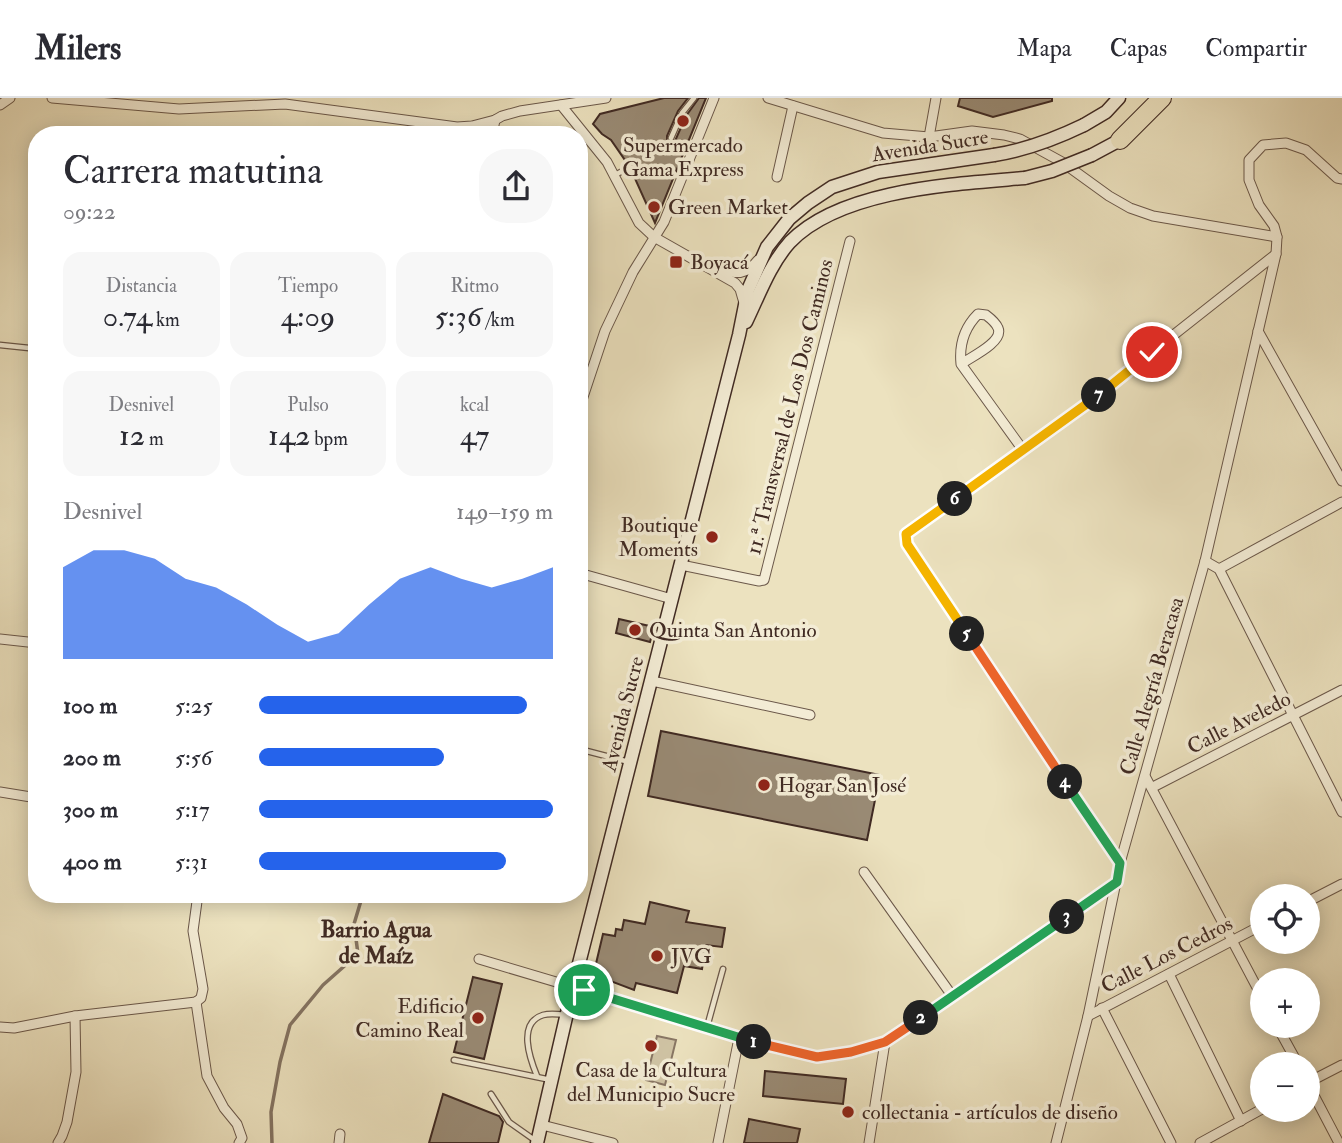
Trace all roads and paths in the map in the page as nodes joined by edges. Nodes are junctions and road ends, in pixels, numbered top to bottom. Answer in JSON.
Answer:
{"nodes":[{"id":1,"x":10,"y":98,"type":"edge"},
{"id":2,"x":52,"y":98,"type":"edge"},
{"id":3,"x":605,"y":98,"type":"edge"},
{"id":4,"x":694,"y":98,"type":"edge"},
{"id":5,"x":714,"y":98,"type":"edge"},
{"id":6,"x":936,"y":98,"type":"edge"},
{"id":7,"x":1119,"y":98,"type":"edge"},
{"id":8,"x":1150,"y":98,"type":"edge"},
{"id":9,"x":1162,"y":98,"type":"edge"},
{"id":10,"x":774,"y":99,"type":"edge"},
{"id":11,"x":566,"y":102,"type":"edge"},
{"id":12,"x":0,"y":105,"type":"edge"},
{"id":13,"x":793,"y":107,"type":"junction"},
{"id":14,"x":495,"y":120,"type":"junction"},
{"id":15,"x":450,"y":126,"type":"edge"},
{"id":16,"x":472,"y":126,"type":"edge"},
{"id":17,"x":494,"y":126,"type":"edge"},
{"id":18,"x":582,"y":126,"type":"edge"},
{"id":19,"x":588,"y":135,"type":"edge"},
{"id":20,"x":929,"y":137,"type":"junction"},
{"id":21,"x":671,"y":138,"type":"dead end"},
{"id":22,"x":1119,"y":140,"type":"junction"},
{"id":23,"x":630,"y":167,"type":"dead end"},
{"id":24,"x":615,"y":176,"type":"junction"},
{"id":25,"x":777,"y":177,"type":"dead end"},
{"id":26,"x":1342,"y":179,"type":"edge"},
{"id":27,"x":654,"y":237,"type":"junction"},
{"id":28,"x":1278,"y":237,"type":"junction"},
{"id":29,"x":850,"y":241,"type":"dead end"},
{"id":30,"x":767,"y":247,"type":"junction"},
{"id":31,"x":1276,"y":254,"type":"junction"},
{"id":32,"x":703,"y":265,"type":"junction"},
{"id":33,"x":744,"y":305,"type":"junction"},
{"id":34,"x":1258,"y":331,"type":"junction"},
{"id":35,"x":739,"y":335,"type":"junction"},
{"id":36,"x":0,"y":345,"type":"edge"},
{"id":37,"x":28,"y":348,"type":"edge"},
{"id":38,"x":961,"y":364,"type":"junction"},
{"id":39,"x":588,"y":382,"type":"edge"},
{"id":40,"x":1023,"y":450,"type":"junction"},
{"id":41,"x":1342,"y":481,"type":"edge"},
{"id":42,"x":1342,"y":502,"type":"edge"},
{"id":43,"x":1205,"y":561,"type":"junction"},
{"id":44,"x":681,"y":565,"type":"junction"},
{"id":45,"x":1219,"y":569,"type":"junction"},
{"id":46,"x":588,"y":576,"type":"edge"},
{"id":47,"x":672,"y":599,"type":"junction"},
{"id":48,"x":0,"y":639,"type":"edge"},
{"id":49,"x":28,"y":642,"type":"edge"},
{"id":50,"x":652,"y":681,"type":"junction"},
{"id":51,"x":1342,"y":690,"type":"edge"},
{"id":52,"x":810,"y":715,"type":"dead end"},
{"id":53,"x":1292,"y":716,"type":"junction"},
{"id":54,"x":588,"y":751,"type":"edge"},
{"id":55,"x":631,"y":763,"type":"junction"},
{"id":56,"x":1145,"y":776,"type":"junction"},
{"id":57,"x":1153,"y":787,"type":"junction"},
{"id":58,"x":0,"y":792,"type":"edge"},
{"id":59,"x":28,"y":796,"type":"edge"},
{"id":60,"x":1342,"y":811,"type":"edge"},
{"id":61,"x":1120,"y":863,"type":"junction"},
{"id":62,"x":864,"y":872,"type":"dead end"},
{"id":63,"x":1117,"y":882,"type":"junction"},
{"id":64,"x":1342,"y":884,"type":"edge"},
{"id":65,"x":1320,"y":895,"type":"edge"},
{"id":66,"x":197,"y":903,"type":"edge"},
{"id":67,"x":1250,"y":931,"type":"edge"},
{"id":68,"x":1232,"y":941,"type":"junction"},
{"id":69,"x":479,"y":959,"type":"dead end"},
{"id":70,"x":723,"y":969,"type":"dead end"},
{"id":71,"x":1169,"y":974,"type":"junction"},
{"id":72,"x":1250,"y":975,"type":"edge"},
{"id":73,"x":573,"y":986,"type":"junction"},
{"id":74,"x":953,"y":997,"type":"junction"},
{"id":75,"x":196,"y":1002,"type":"junction"},
{"id":76,"x":1102,"y":1008,"type":"junction"},
{"id":77,"x":567,"y":1015,"type":"junction"},
{"id":78,"x":75,"y":1016,"type":"junction"},
{"id":79,"x":1088,"y":1016,"type":"junction"},
{"id":80,"x":0,"y":1027,"type":"edge"},
{"id":81,"x":707,"y":1028,"type":"junction"},
{"id":82,"x":739,"y":1038,"type":"junction"},
{"id":83,"x":885,"y":1042,"type":"junction"},
{"id":84,"x":454,"y":1060,"type":"dead end"},
{"id":85,"x":1342,"y":1065,"type":"edge"},
{"id":86,"x":1320,"y":1076,"type":"edge"},
{"id":87,"x":537,"y":1077,"type":"junction"},
{"id":88,"x":552,"y":1080,"type":"junction"},
{"id":89,"x":491,"y":1094,"type":"dead end"},
{"id":90,"x":1320,"y":1107,"type":"edge"},
{"id":91,"x":1250,"y":1116,"type":"edge"},
{"id":92,"x":1241,"y":1121,"type":"junction"},
{"id":93,"x":541,"y":1125,"type":"junction"},
{"id":94,"x":537,"y":1142,"type":"edge"},
{"id":95,"x":58,"y":1143,"type":"edge"},
{"id":96,"x":239,"y":1143,"type":"edge"},
{"id":97,"x":613,"y":1143,"type":"edge"},
{"id":98,"x":718,"y":1143,"type":"edge"},
{"id":99,"x":869,"y":1143,"type":"edge"},
{"id":100,"x":1056,"y":1143,"type":"edge"},
{"id":101,"x":1171,"y":1143,"type":"edge"},
{"id":102,"x":1200,"y":1143,"type":"edge"},
{"id":103,"x":1339,"y":1143,"type":"edge"}],
"edges":[{"from":1,"to":12,"type":"street"},
{"from":2,"to":15,"type":"street"},
{"from":3,"to":11,"type":"street"},
{"from":4,"to":21,"type":"lane"},
{"from":5,"to":27,"type":"street"},
{"from":6,"to":20,"type":"street"},
{"from":7,"to":30,"type":"main road","name":"Avenida Sucre","bridge":true},
{"from":8,"to":22,"type":"highway"},
{"from":9,"to":22,"type":"highway"},
{"from":10,"to":13,"type":"street"},
{"from":11,"to":14,"type":"street"},
{"from":11,"to":18,"type":"street"},
{"from":13,"to":20,"type":"street"},
{"from":13,"to":25,"type":"street"},
{"from":14,"to":16,"type":"street"},
{"from":14,"to":17,"type":"street"},
{"from":19,"to":24,"type":"street"},
{"from":20,"to":28,"type":"street"},
{"from":22,"to":35,"type":"main road","name":"Avenida Sucre","bridge":true},
{"from":23,"to":24,"type":"lane"},
{"from":24,"to":27,"type":"street"},
{"from":26,"to":28,"type":"street"},
{"from":27,"to":32,"type":"street"},
{"from":27,"to":39,"type":"street"},
{"from":28,"to":31,"type":"street","name":"Calle Alegría Beracasa"},
{"from":29,"to":44,"type":"street","name":"11.ª Transversal de Los Dos Caminos"},
{"from":30,"to":32,"type":"street"},
{"from":30,"to":33,"type":"main road","name":"Avenida Sucre"},
{"from":31,"to":34,"type":"street","name":"Calle Alegría Beracasa"},
{"from":31,"to":40,"type":"street"},
{"from":32,"to":33,"type":"street"},
{"from":33,"to":35,"type":"main road","name":"Avenida Sucre"},
{"from":34,"to":41,"type":"street"},
{"from":34,"to":43,"type":"street","name":"Calle Alegría Beracasa"},
{"from":35,"to":44,"type":"main road","name":"Avenida Sucre"},
{"from":36,"to":37,"type":"lane"},
{"from":38,"to":38,"type":"street"},
{"from":38,"to":40,"type":"street"},
{"from":40,"to":61,"type":"street"},
{"from":42,"to":45,"type":"street"},
{"from":43,"to":45,"type":"street"},
{"from":43,"to":56,"type":"street","name":"Calle Alegría Beracasa"},
{"from":44,"to":47,"type":"main road","name":"Avenida Sucre"},
{"from":45,"to":53,"type":"street"},
{"from":46,"to":47,"type":"street"},
{"from":47,"to":50,"type":"main road","name":"Avenida Sucre"},
{"from":48,"to":49,"type":"street"},
{"from":50,"to":52,"type":"street"},
{"from":50,"to":55,"type":"main road","name":"Avenida Sucre"},
{"from":51,"to":53,"type":"street","name":"Calle Aveledo"},
{"from":53,"to":57,"type":"street","name":"Calle Aveledo"},
{"from":53,"to":60,"type":"street"},
{"from":54,"to":55,"type":"lane"},
{"from":55,"to":73,"type":"main road","name":"Avenida Sucre"},
{"from":56,"to":57,"type":"street"},
{"from":56,"to":61,"type":"street","name":"Calle Alegría Beracasa"},
{"from":57,"to":68,"type":"street"},
{"from":58,"to":59,"type":"street"},
{"from":61,"to":63,"type":"street","name":"Calle Alegría Beracasa"},
{"from":62,"to":74,"type":"street"},
{"from":63,"to":74,"type":"street"},
{"from":63,"to":79,"type":"street","name":"Calle Alegría Beracasa"},
{"from":64,"to":65,"type":"street"},
{"from":66,"to":75,"type":"street"},
{"from":67,"to":68,"type":"street","name":"Calle Los Cedros"},
{"from":68,"to":71,"type":"street","name":"Calle Los Cedros"},
{"from":68,"to":72,"type":"street"},
{"from":69,"to":73,"type":"street"},
{"from":70,"to":81,"type":"lane"},
{"from":71,"to":76,"type":"street","name":"Calle Los Cedros"},
{"from":71,"to":92,"type":"street"},
{"from":73,"to":77,"type":"main road","name":"Avenida Sucre"},
{"from":73,"to":81,"type":"street"},
{"from":74,"to":83,"type":"street"},
{"from":75,"to":78,"type":"street"},
{"from":75,"to":96,"type":"street"},
{"from":76,"to":79,"type":"street","name":"Calle Los Cedros"},
{"from":76,"to":101,"type":"street"},
{"from":77,"to":87,"type":"lane"},
{"from":77,"to":88,"type":"main road","name":"Avenida Sucre"},
{"from":78,"to":80,"type":"street"},
{"from":78,"to":95,"type":"street"},
{"from":79,"to":100,"type":"street","name":"Calle Alegría Beracasa"},
{"from":81,"to":82,"type":"street"},
{"from":82,"to":83,"type":"street"},
{"from":82,"to":98,"type":"street"},
{"from":83,"to":99,"type":"street"},
{"from":84,"to":87,"type":"lane"},
{"from":85,"to":86,"type":"street"},
{"from":87,"to":88,"type":"lane"},
{"from":88,"to":93,"type":"main road","name":"Avenida Sucre"},
{"from":89,"to":94,"type":"lane"},
{"from":90,"to":103,"type":"street"},
{"from":91,"to":92,"type":"street"},
{"from":92,"to":102,"type":"street"},
{"from":93,"to":94,"type":"main road","name":"Avenida Sucre"},
{"from":93,"to":97,"type":"street"}]}
